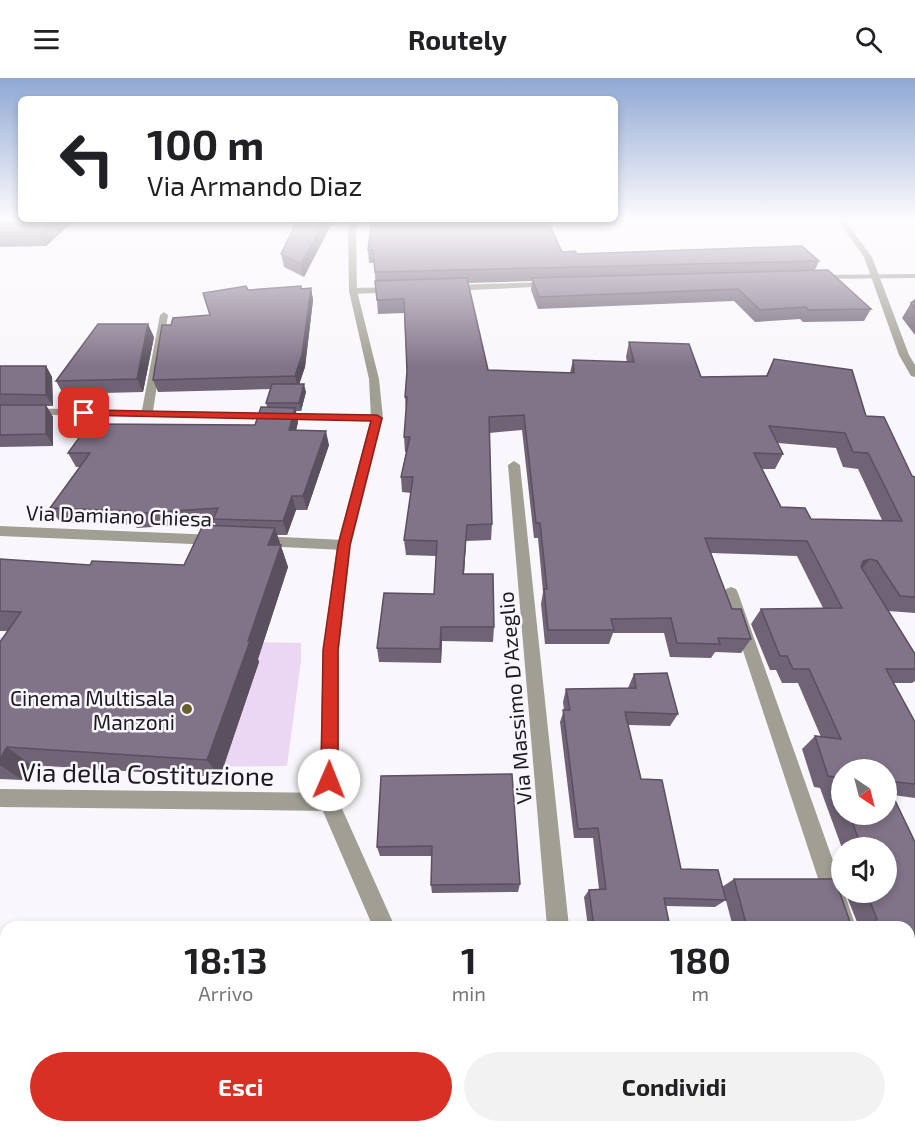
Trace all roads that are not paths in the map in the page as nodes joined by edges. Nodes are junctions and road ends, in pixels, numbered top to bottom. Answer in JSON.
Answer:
{"nodes":[{"id":1,"x":353,"y":268,"type":"edge"},
{"id":2,"x":872,"y":268,"type":"edge"},
{"id":3,"x":874,"y":276,"type":"junction"},
{"id":4,"x":915,"y":276,"type":"edge"},
{"id":5,"x":805,"y":277,"type":"edge"},
{"id":6,"x":562,"y":284,"type":"edge"},
{"id":7,"x":446,"y":288,"type":"edge"},
{"id":8,"x":411,"y":289,"type":"edge"},
{"id":9,"x":353,"y":291,"type":"junction"},
{"id":10,"x":164,"y":315,"type":"dead end"},
{"id":11,"x":904,"y":355,"type":"junction"},
{"id":12,"x":915,"y":356,"type":"edge"},
{"id":13,"x":915,"y":374,"type":"edge"},
{"id":14,"x":0,"y":411,"type":"edge"},
{"id":15,"x":147,"y":414,"type":"junction"},
{"id":16,"x":377,"y":418,"type":"junction"},
{"id":17,"x":514,"y":465,"type":"dead end"},
{"id":18,"x":0,"y":531,"type":"edge"},
{"id":19,"x":225,"y":540,"type":"edge"},
{"id":20,"x":249,"y":541,"type":"edge"},
{"id":21,"x":344,"y":545,"type":"junction"},
{"id":22,"x":731,"y":593,"type":"dead end"},
{"id":23,"x":0,"y":798,"type":"edge"},
{"id":24,"x":329,"y":802,"type":"junction"},
{"id":25,"x":381,"y":921,"type":"edge"},
{"id":26,"x":557,"y":921,"type":"edge"},
{"id":27,"x":843,"y":921,"type":"edge"}],
"edges":[{"from":1,"to":9,"type":"street"},
{"from":2,"to":3,"type":"street"},
{"from":3,"to":4,"type":"street"},
{"from":3,"to":5,"type":"street"},
{"from":3,"to":11,"type":"street"},
{"from":6,"to":7,"type":"street"},
{"from":8,"to":9,"type":"street"},
{"from":9,"to":16,"type":"street"},
{"from":10,"to":15,"type":"street"},
{"from":11,"to":12,"type":"street"},
{"from":11,"to":13,"type":"street"},
{"from":14,"to":15,"type":"street"},
{"from":15,"to":16,"type":"street"},
{"from":16,"to":21,"type":"street"},
{"from":17,"to":26,"type":"street","name":"Via Massimo D'Azeglio"},
{"from":18,"to":19,"type":"street","name":"Via Damiano Chiesa"},
{"from":20,"to":21,"type":"street"},
{"from":21,"to":24,"type":"street"},
{"from":22,"to":27,"type":"street"},
{"from":23,"to":24,"type":"street","name":"Via della Costituzione"},
{"from":24,"to":25,"type":"street"}]}
